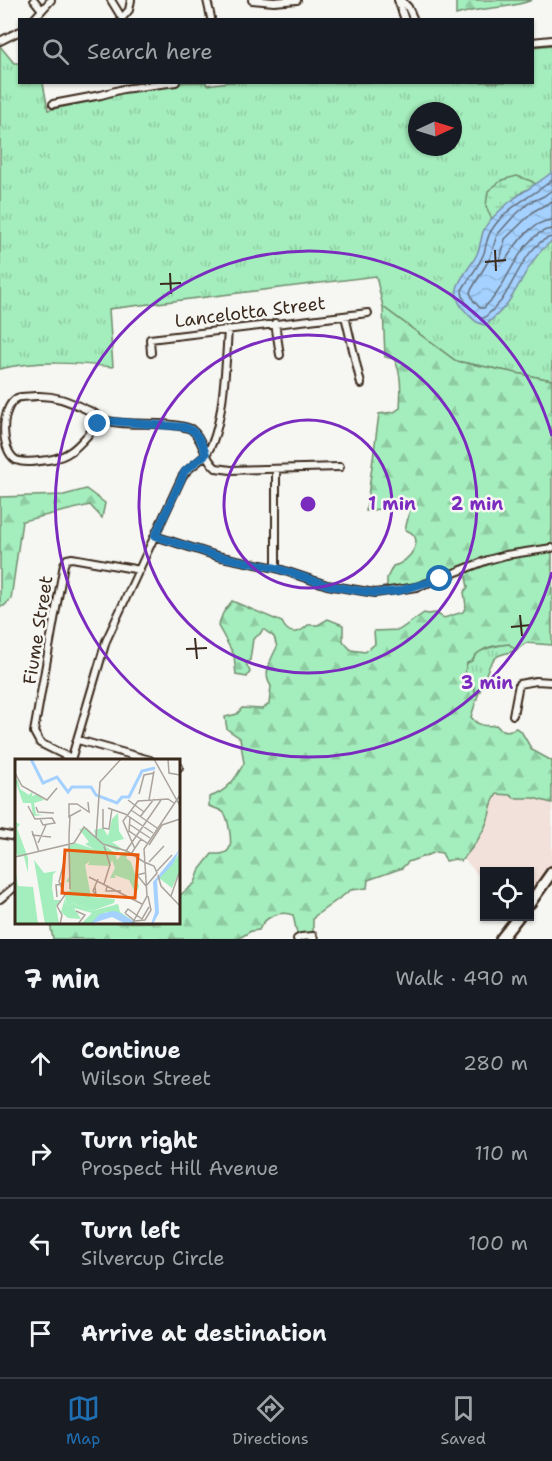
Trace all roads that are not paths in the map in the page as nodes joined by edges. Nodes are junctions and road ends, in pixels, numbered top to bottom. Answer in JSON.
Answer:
{"nodes":[{"id":1,"x":34,"y":0,"type":"edge"},
{"id":2,"x":51,"y":0,"type":"edge"},
{"id":3,"x":111,"y":0,"type":"edge"},
{"id":4,"x":131,"y":0,"type":"edge"},
{"id":5,"x":207,"y":0,"type":"edge"},
{"id":6,"x":252,"y":0,"type":"edge"},
{"id":7,"x":297,"y":0,"type":"edge"},
{"id":8,"x":400,"y":0,"type":"edge"},
{"id":9,"x":269,"y":1,"type":"edge"},
{"id":10,"x":42,"y":9,"type":"junction"},
{"id":11,"x":35,"y":18,"type":"edge"},
{"id":12,"x":212,"y":18,"type":"dead end"},
{"id":13,"x":404,"y":18,"type":"edge"},
{"id":14,"x":413,"y":18,"type":"edge"},
{"id":15,"x":18,"y":32,"type":"edge"},
{"id":16,"x":552,"y":40,"type":"edge"},
{"id":17,"x":0,"y":41,"type":"edge"},
{"id":18,"x":534,"y":42,"type":"edge"},
{"id":19,"x":161,"y":84,"type":"edge"},
{"id":20,"x":53,"y":104,"type":"dead end"},
{"id":21,"x":368,"y":314,"type":"dead end"},
{"id":22,"x":345,"y":316,"type":"junction"},
{"id":23,"x":275,"y":323,"type":"junction"},
{"id":24,"x":228,"y":328,"type":"junction"},
{"id":25,"x":152,"y":353,"type":"dead end"},
{"id":26,"x":280,"y":356,"type":"dead end"},
{"id":27,"x":361,"y":384,"type":"dead end"},
{"id":28,"x":108,"y":421,"type":"junction"},
{"id":29,"x":206,"y":454,"type":"junction"},
{"id":30,"x":340,"y":467,"type":"dead end"},
{"id":31,"x":276,"y":469,"type":"junction"},
{"id":32,"x":155,"y":536,"type":"junction"},
{"id":33,"x":552,"y":548,"type":"edge"},
{"id":34,"x":276,"y":568,"type":"junction"},
{"id":35,"x":140,"y":570,"type":"junction"},
{"id":36,"x":552,"y":682,"type":"edge"},
{"id":37,"x":513,"y":715,"type":"dead end"},
{"id":38,"x":78,"y":740,"type":"junction"},
{"id":39,"x":69,"y":759,"type":"edge"},
{"id":40,"x":71,"y":759,"type":"edge"},
{"id":41,"x":146,"y":759,"type":"edge"},
{"id":42,"x":0,"y":834,"type":"edge"},
{"id":43,"x":15,"y":837,"type":"edge"},
{"id":44,"x":552,"y":872,"type":"edge"},
{"id":45,"x":15,"y":887,"type":"edge"},
{"id":46,"x":534,"y":897,"type":"edge"},
{"id":47,"x":0,"y":898,"type":"edge"},
{"id":48,"x":515,"y":921,"type":"edge"},
{"id":49,"x":313,"y":937,"type":"edge"},
{"id":50,"x":297,"y":939,"type":"edge"},
{"id":51,"x":501,"y":939,"type":"edge"}],
"edges":[{"from":1,"to":10,"type":"street"},
{"from":2,"to":10,"type":"street"},
{"from":3,"to":4,"type":"street"},
{"from":5,"to":12,"type":"street"},
{"from":6,"to":9,"type":"street"},
{"from":7,"to":9,"type":"street"},
{"from":8,"to":13,"type":"street"},
{"from":8,"to":14,"type":"street"},
{"from":10,"to":11,"type":"street"},
{"from":15,"to":17,"type":"street"},
{"from":16,"to":18,"type":"street"},
{"from":19,"to":20,"type":"street"},
{"from":21,"to":22,"type":"street","name":"Lancelotta Street"},
{"from":22,"to":23,"type":"street","name":"Lancelotta Street"},
{"from":22,"to":27,"type":"street"},
{"from":23,"to":24,"type":"street","name":"Lancelotta Street"},
{"from":23,"to":26,"type":"street"},
{"from":24,"to":25,"type":"street","name":"Lancelotta Street"},
{"from":24,"to":29,"type":"street"},
{"from":28,"to":28,"type":"street"},
{"from":28,"to":29,"type":"street"},
{"from":29,"to":31,"type":"street"},
{"from":29,"to":32,"type":"street"},
{"from":30,"to":31,"type":"street"},
{"from":31,"to":34,"type":"street"},
{"from":32,"to":34,"type":"street"},
{"from":32,"to":35,"type":"street"},
{"from":33,"to":34,"type":"street"},
{"from":35,"to":38,"type":"street"},
{"from":35,"to":39,"type":"street","name":"Fiume Street"},
{"from":36,"to":37,"type":"street"},
{"from":38,"to":40,"type":"street"},
{"from":38,"to":41,"type":"street"},
{"from":42,"to":43,"type":"street"},
{"from":44,"to":46,"type":"street"},
{"from":45,"to":47,"type":"street"},
{"from":48,"to":51,"type":"street"},
{"from":49,"to":50,"type":"street"}]}
